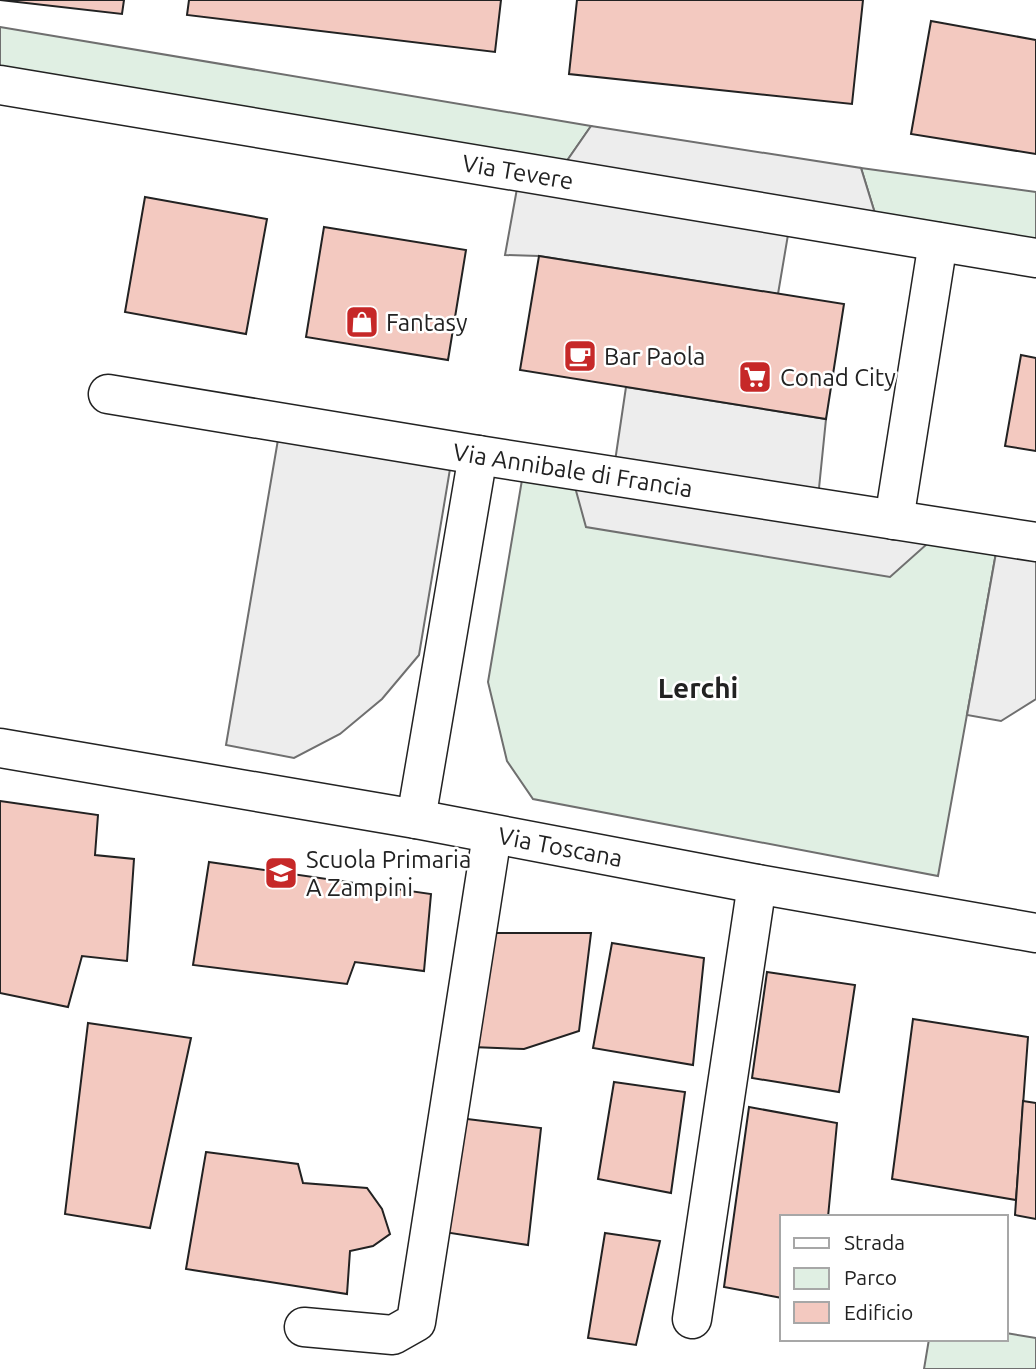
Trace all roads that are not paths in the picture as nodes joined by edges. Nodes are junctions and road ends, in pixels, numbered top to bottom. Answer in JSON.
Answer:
{"nodes":[{"id":1,"x":0,"y":85,"type":"edge"},
{"id":2,"x":938,"y":242,"type":"junction"},
{"id":3,"x":1036,"y":258,"type":"edge"},
{"id":4,"x":108,"y":394,"type":"dead end"},
{"id":5,"x":478,"y":455,"type":"junction"},
{"id":6,"x":894,"y":520,"type":"junction"},
{"id":7,"x":1036,"y":542,"type":"edge"},
{"id":8,"x":0,"y":748,"type":"edge"},
{"id":9,"x":416,"y":819,"type":"junction"},
{"id":10,"x":492,"y":835,"type":"junction"},
{"id":11,"x":757,"y":884,"type":"junction"},
{"id":12,"x":1036,"y":933,"type":"edge"},
{"id":13,"x":692,"y":1319,"type":"dead end"},
{"id":14,"x":304,"y":1327,"type":"dead end"}],
"edges":[{"from":1,"to":2,"type":"street","name":"Via Tevere"},
{"from":2,"to":3,"type":"street","name":"Via Tevere"},
{"from":2,"to":6,"type":"street"},
{"from":4,"to":5,"type":"street","name":"Via Annibale di Francia"},
{"from":5,"to":6,"type":"street","name":"Via Annibale di Francia"},
{"from":5,"to":9,"type":"street"},
{"from":6,"to":7,"type":"street","name":"Via Annibale di Francia"},
{"from":8,"to":9,"type":"street","name":"Via Toscana"},
{"from":9,"to":10,"type":"street","name":"Via Toscana"},
{"from":10,"to":11,"type":"street","name":"Via Toscana"},
{"from":10,"to":14,"type":"street"},
{"from":11,"to":12,"type":"street","name":"Via Toscana"},
{"from":11,"to":13,"type":"street"}]}
